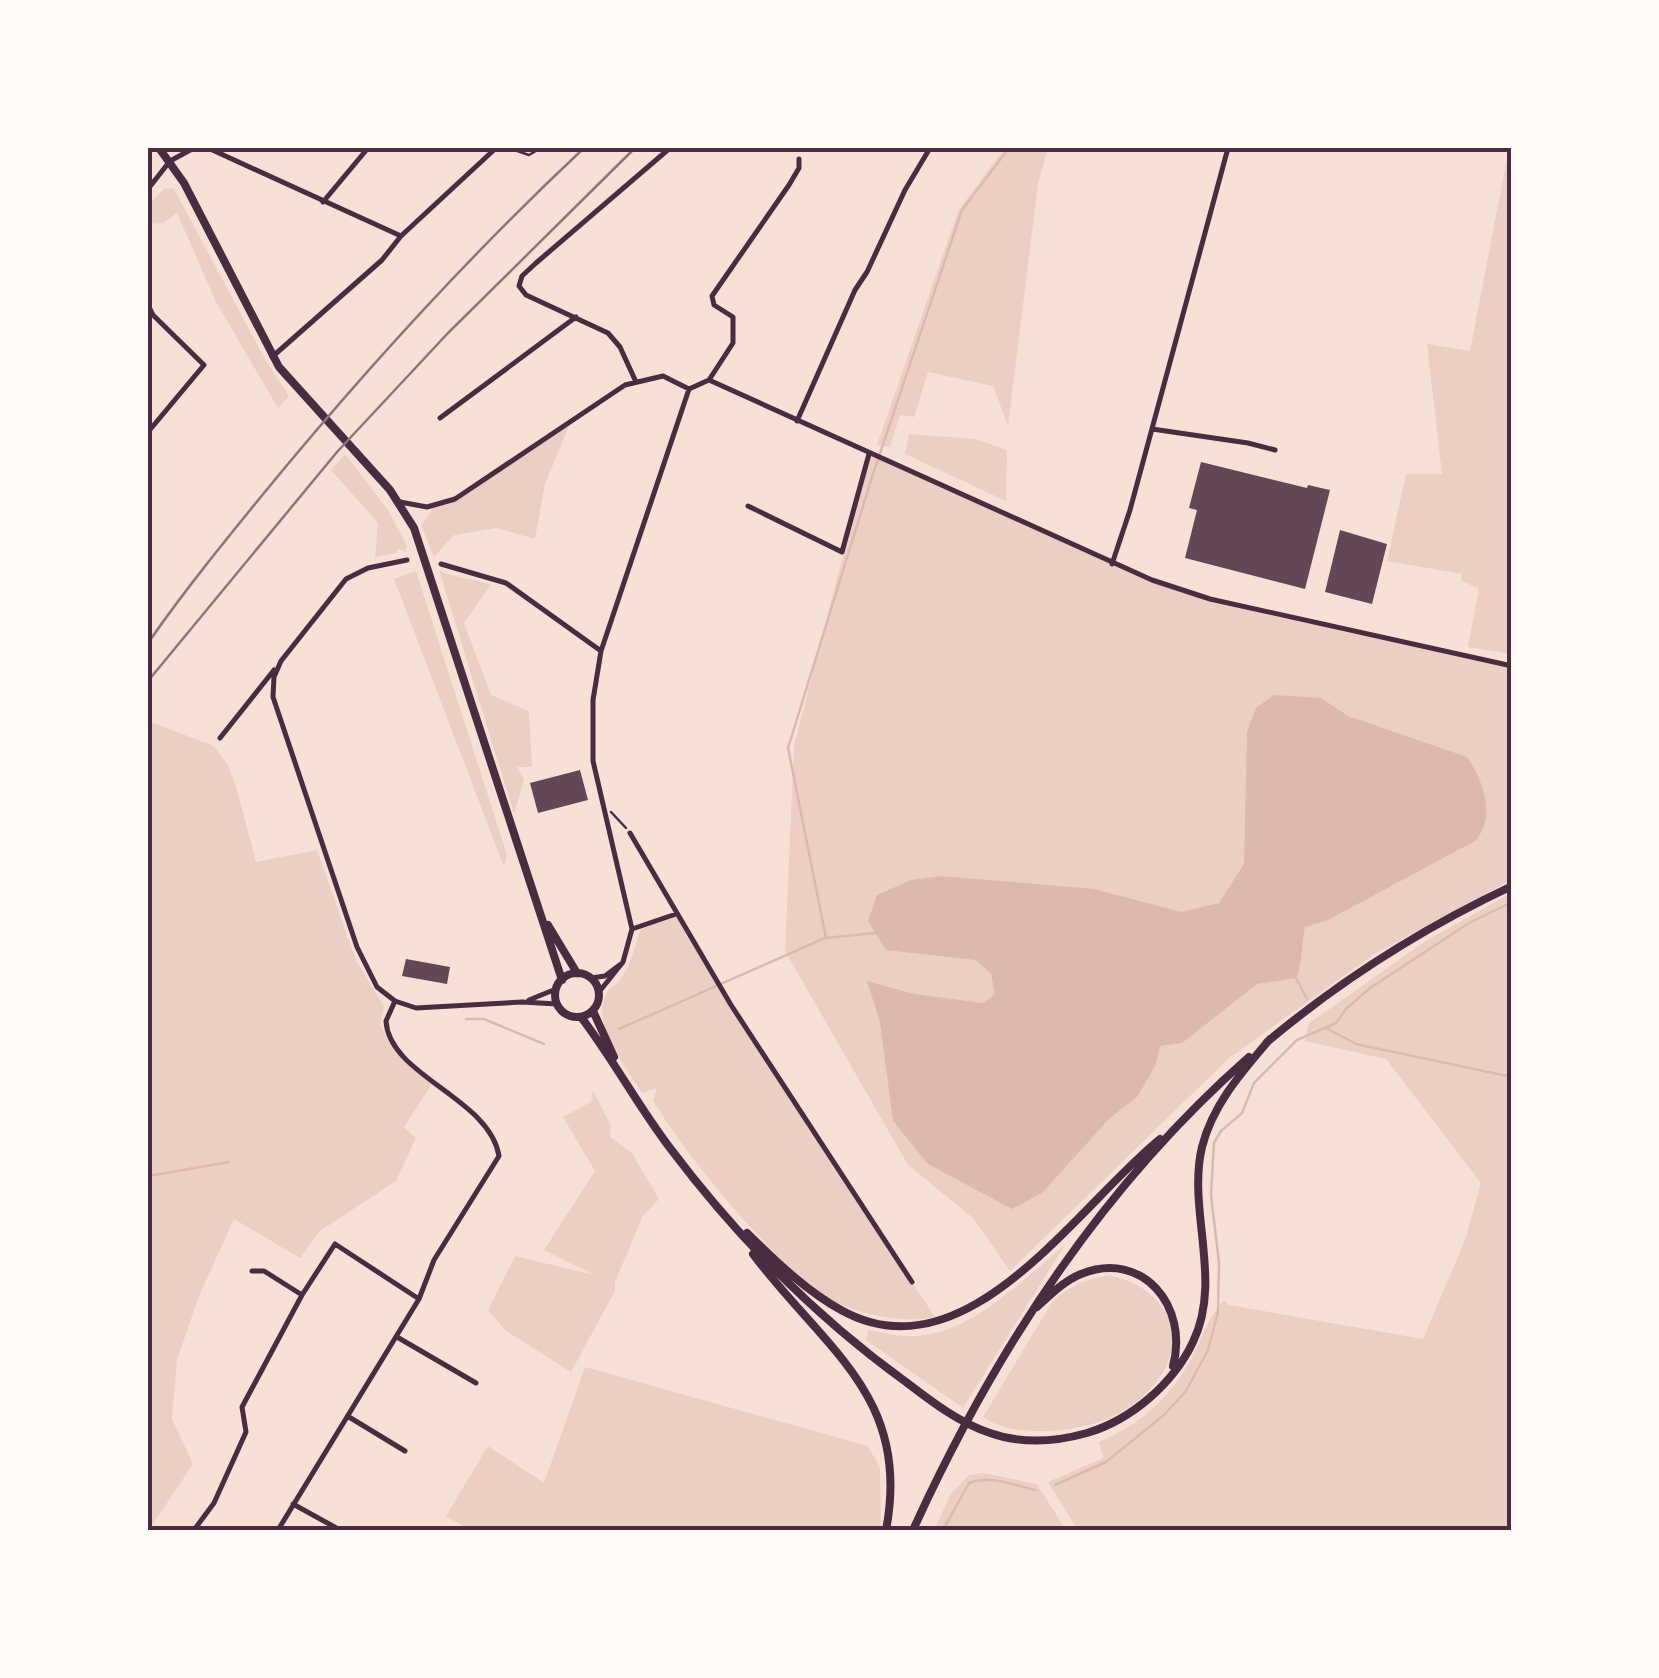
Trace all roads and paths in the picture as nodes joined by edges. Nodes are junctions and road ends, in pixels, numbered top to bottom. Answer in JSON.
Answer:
{"nodes":[{"id":1,"x":159,"y":148,"type":"edge"},
{"id":2,"x":194,"y":148,"type":"edge"},
{"id":3,"x":208,"y":148,"type":"edge"},
{"id":4,"x":368,"y":148,"type":"edge"},
{"id":5,"x":496,"y":148,"type":"edge"},
{"id":6,"x":508,"y":148,"type":"edge"},
{"id":7,"x":540,"y":148,"type":"edge"},
{"id":8,"x":670,"y":148,"type":"edge"},
{"id":9,"x":930,"y":148,"type":"edge"},
{"id":10,"x":1228,"y":148,"type":"edge"},
{"id":11,"x":517,"y":149,"type":"edge"},
{"id":12,"x":799,"y":159,"type":"dead end"},
{"id":13,"x":170,"y":161,"type":"junction"},
{"id":14,"x":148,"y":189,"type":"edge"},
{"id":15,"x":323,"y":202,"type":"junction"},
{"id":16,"x":401,"y":236,"type":"junction"},
{"id":17,"x":148,"y":305,"type":"edge"},
{"id":18,"x":153,"y":315,"type":"junction"},
{"id":19,"x":576,"y":317,"type":"junction"},
{"id":20,"x":148,"y":324,"type":"edge"},
{"id":21,"x":272,"y":357,"type":"junction"},
{"id":22,"x":709,"y":380,"type":"junction"},
{"id":23,"x":636,"y":382,"type":"junction"},
{"id":24,"x":689,"y":389,"type":"junction"},
{"id":25,"x":440,"y":418,"type":"dead end"},
{"id":26,"x":797,"y":421,"type":"junction"},
{"id":27,"x":1152,"y":428,"type":"junction"},
{"id":28,"x":148,"y":432,"type":"edge"},
{"id":29,"x":1275,"y":450,"type":"dead end"},
{"id":30,"x":871,"y":455,"type":"junction"},
{"id":31,"x":400,"y":502,"type":"junction"},
{"id":32,"x":748,"y":506,"type":"dead end"},
{"id":33,"x":408,"y":560,"type":"dead end"},
{"id":34,"x":442,"y":564,"type":"dead end"},
{"id":35,"x":1112,"y":564,"type":"junction"},
{"id":36,"x":601,"y":651,"type":"junction"},
{"id":37,"x":281,"y":661,"type":"junction"},
{"id":38,"x":1512,"y":666,"type":"edge"},
{"id":39,"x":220,"y":738,"type":"dead end"},
{"id":40,"x":602,"y":801,"type":"junction"},
{"id":41,"x":630,"y":833,"type":"joint"},
{"id":42,"x":1512,"y":886,"type":"edge"},
{"id":43,"x":538,"y":908,"type":"junction"},
{"id":44,"x":676,"y":914,"type":"junction"},
{"id":45,"x":632,"y":929,"type":"junction"},
{"id":46,"x":623,"y":962,"type":"junction"},
{"id":47,"x":578,"y":973,"type":"junction"},
{"id":48,"x":591,"y":978,"type":"junction"},
{"id":49,"x":562,"y":980,"type":"junction"},
{"id":50,"x":556,"y":989,"type":"junction"},
{"id":51,"x":599,"y":992,"type":"junction"},
{"id":52,"x":395,"y":1001,"type":"junction"},
{"id":53,"x":522,"y":1002,"type":"junction"},
{"id":54,"x":557,"y":1004,"type":"junction"},
{"id":55,"x":593,"y":1011,"type":"junction"},
{"id":56,"x":581,"y":1017,"type":"junction"},
{"id":57,"x":1270,"y":1039,"type":"junction"},
{"id":58,"x":627,"y":1083,"type":"junction"},
{"id":59,"x":1181,"y":1122,"type":"junction"},
{"id":60,"x":715,"y":1202,"type":"junction"},
{"id":61,"x":252,"y":1271,"type":"dead end"},
{"id":62,"x":912,"y":1282,"type":"dead end"},
{"id":63,"x":302,"y":1295,"type":"junction"},
{"id":64,"x":419,"y":1299,"type":"junction"},
{"id":65,"x":1024,"y":1321,"type":"junction"},
{"id":66,"x":396,"y":1336,"type":"junction"},
{"id":67,"x":1172,"y":1373,"type":"junction"},
{"id":68,"x":476,"y":1384,"type":"dead end"},
{"id":69,"x":349,"y":1417,"type":"junction"},
{"id":70,"x":406,"y":1451,"type":"dead end"},
{"id":71,"x":294,"y":1504,"type":"junction"},
{"id":72,"x":194,"y":1530,"type":"edge"},
{"id":73,"x":278,"y":1530,"type":"edge"},
{"id":74,"x":340,"y":1530,"type":"edge"},
{"id":75,"x":886,"y":1530,"type":"edge"},
{"id":76,"x":913,"y":1530,"type":"edge"}],
"edges":[{"from":1,"to":13,"type":"main road"},
{"from":2,"to":13,"type":"street"},
{"from":3,"to":15,"type":"street"},
{"from":4,"to":15,"type":"street"},
{"from":5,"to":16,"type":"street"},
{"from":6,"to":11,"type":"lane"},
{"from":7,"to":11,"type":"lane"},
{"from":8,"to":19,"type":"street"},
{"from":9,"to":26,"type":"street"},
{"from":10,"to":27,"type":"street"},
{"from":12,"to":22,"type":"street"},
{"from":13,"to":14,"type":"street"},
{"from":13,"to":21,"type":"main road"},
{"from":15,"to":16,"type":"street"},
{"from":16,"to":21,"type":"street"},
{"from":17,"to":18,"type":"street"},
{"from":18,"to":20,"type":"street"},
{"from":18,"to":28,"type":"street"},
{"from":19,"to":23,"type":"street"},
{"from":19,"to":25,"type":"street"},
{"from":21,"to":31,"type":"main road"},
{"from":22,"to":24,"type":"street"},
{"from":22,"to":26,"type":"street"},
{"from":23,"to":24,"type":"street"},
{"from":23,"to":31,"type":"street"},
{"from":24,"to":36,"type":"street"},
{"from":26,"to":30,"type":"street"},
{"from":27,"to":29,"type":"street"},
{"from":27,"to":35,"type":"street"},
{"from":30,"to":32,"type":"street"},
{"from":30,"to":35,"type":"street"},
{"from":31,"to":43,"type":"main road"},
{"from":33,"to":37,"type":"street"},
{"from":34,"to":36,"type":"street"},
{"from":35,"to":38,"type":"street"},
{"from":36,"to":40,"type":"street"},
{"from":37,"to":39,"type":"street"},
{"from":37,"to":52,"type":"street"},
{"from":40,"to":41,"type":"path"},
{"from":40,"to":45,"type":"street"},
{"from":41,"to":44,"type":"street"},
{"from":42,"to":57,"type":"main road"},
{"from":43,"to":47,"type":"main road"},
{"from":43,"to":49,"type":"main road"},
{"from":44,"to":45,"type":"street"},
{"from":44,"to":62,"type":"street"},
{"from":45,"to":46,"type":"street"},
{"from":46,"to":48,"type":"street"},
{"from":46,"to":51,"type":"street"},
{"from":47,"to":48,"type":"main road"},
{"from":47,"to":49,"type":"main road"},
{"from":48,"to":51,"type":"main road"},
{"from":49,"to":50,"type":"main road"},
{"from":50,"to":53,"type":"street"},
{"from":50,"to":54,"type":"main road"},
{"from":51,"to":55,"type":"main road"},
{"from":52,"to":53,"type":"street"},
{"from":52,"to":64,"type":"street"},
{"from":53,"to":54,"type":"street"},
{"from":54,"to":56,"type":"main road"},
{"from":55,"to":56,"type":"main road"},
{"from":55,"to":58,"type":"main road"},
{"from":56,"to":58,"type":"main road"},
{"from":57,"to":59,"type":"main road"},
{"from":57,"to":67,"type":"main road"},
{"from":58,"to":60,"type":"main road"},
{"from":59,"to":60,"type":"main road"},
{"from":59,"to":65,"type":"main road"},
{"from":60,"to":67,"type":"main road"},
{"from":60,"to":75,"type":"main road"},
{"from":61,"to":63,"type":"street"},
{"from":63,"to":64,"type":"street"},
{"from":63,"to":72,"type":"street"},
{"from":64,"to":66,"type":"street"},
{"from":65,"to":67,"type":"main road"},
{"from":65,"to":76,"type":"main road"},
{"from":66,"to":68,"type":"street"},
{"from":66,"to":69,"type":"street"},
{"from":69,"to":70,"type":"street"},
{"from":69,"to":71,"type":"street"},
{"from":71,"to":73,"type":"street"},
{"from":71,"to":74,"type":"street"}]}
